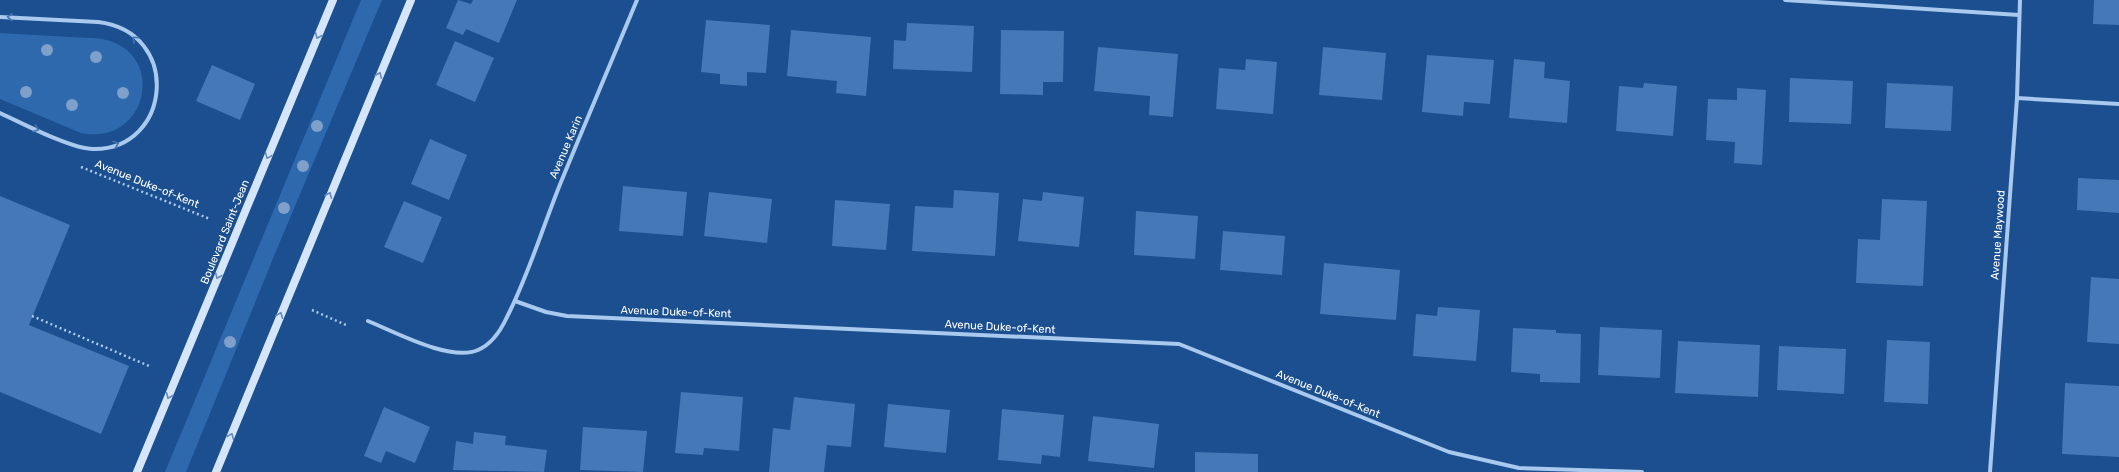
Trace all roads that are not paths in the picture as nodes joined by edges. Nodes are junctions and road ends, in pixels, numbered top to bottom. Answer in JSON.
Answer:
{"nodes":[{"id":1,"x":333,"y":0,"type":"edge"},
{"id":2,"x":410,"y":0,"type":"edge"},
{"id":3,"x":637,"y":0,"type":"edge"},
{"id":4,"x":1785,"y":0,"type":"edge"},
{"id":5,"x":2020,"y":0,"type":"edge"},
{"id":6,"x":2019,"y":15,"type":"junction"},
{"id":7,"x":0,"y":17,"type":"edge"},
{"id":8,"x":2017,"y":98,"type":"junction"},
{"id":9,"x":2119,"y":104,"type":"edge"},
{"id":10,"x":0,"y":113,"type":"edge"},
{"id":11,"x":515,"y":301,"type":"junction"},
{"id":12,"x":368,"y":321,"type":"dead end"},
{"id":13,"x":137,"y":472,"type":"edge"},
{"id":14,"x":216,"y":472,"type":"edge"},
{"id":15,"x":1642,"y":472,"type":"edge"},
{"id":16,"x":1990,"y":472,"type":"edge"}],
"edges":[{"from":1,"to":13,"type":"main road","name":"Boulevard Saint-Jean","one_way":true},
{"from":14,"to":2,"type":"main road","one_way":true},
{"from":3,"to":11,"type":"street","name":"Avenue Karin"},
{"from":4,"to":6,"type":"street"},
{"from":5,"to":6,"type":"street","name":"Avenue Maywood"},
{"from":6,"to":8,"type":"street","name":"Avenue Maywood"},
{"from":10,"to":7,"type":"street","name":"Avenue Duke-of-Kent","one_way":true},
{"from":8,"to":9,"type":"street"},
{"from":8,"to":16,"type":"street","name":"Avenue Maywood"},
{"from":11,"to":12,"type":"street"},
{"from":11,"to":15,"type":"street","name":"Avenue Duke-of-Kent"}]}
